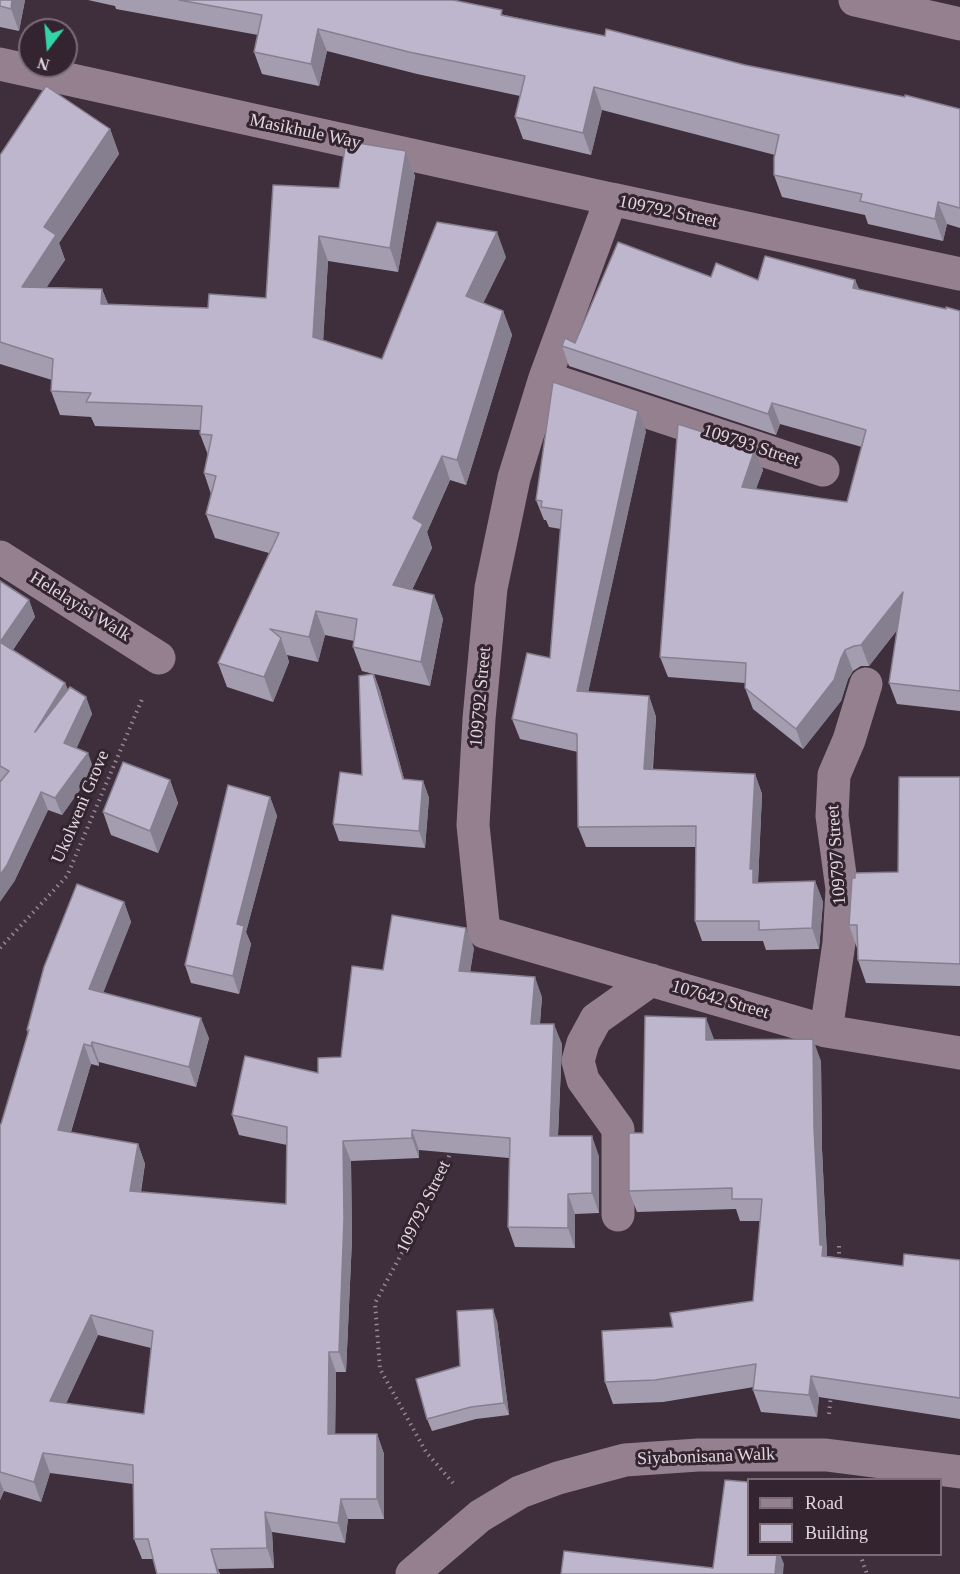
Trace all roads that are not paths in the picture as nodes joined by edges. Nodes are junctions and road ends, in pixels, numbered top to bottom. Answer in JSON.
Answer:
{"nodes":[{"id":1,"x":855,"y":0,"type":"edge"},
{"id":2,"x":960,"y":24,"type":"edge"},
{"id":3,"x":0,"y":64,"type":"edge"},
{"id":4,"x":611,"y":199,"type":"junction"},
{"id":5,"x":960,"y":274,"type":"edge"},
{"id":6,"x":545,"y":378,"type":"junction"},
{"id":7,"x":823,"y":470,"type":"dead end"},
{"id":8,"x":0,"y":557,"type":"edge"},
{"id":9,"x":159,"y":658,"type":"road end"},
{"id":10,"x":866,"y":684,"type":"dead end"},
{"id":11,"x":484,"y":932,"type":"joint"},
{"id":12,"x":651,"y":980,"type":"junction"},
{"id":13,"x":826,"y":1031,"type":"junction"},
{"id":14,"x":960,"y":1053,"type":"edge"},
{"id":15,"x":618,"y":1215,"type":"dead end"},
{"id":16,"x":960,"y":1472,"type":"edge"},
{"id":17,"x":412,"y":1574,"type":"edge"}],
"edges":[{"from":1,"to":2,"type":"street"},
{"from":3,"to":4,"type":"street","name":"Masikhule Way"},
{"from":4,"to":5,"type":"street","name":"109792 Street"},
{"from":4,"to":6,"type":"street","name":"109792 Street"},
{"from":6,"to":7,"type":"street","name":"109793 Street"},
{"from":6,"to":11,"type":"street","name":"109792 Street"},
{"from":8,"to":9,"type":"street","name":"Helelayisi Walk"},
{"from":10,"to":13,"type":"street","name":"109797 Street"},
{"from":11,"to":12,"type":"street","name":"107642 Street"},
{"from":12,"to":13,"type":"street","name":"107642 Street"},
{"from":12,"to":15,"type":"street"},
{"from":13,"to":14,"type":"street","name":"107642 Street"},
{"from":16,"to":17,"type":"street","name":"Siyabonisana Walk"}]}
